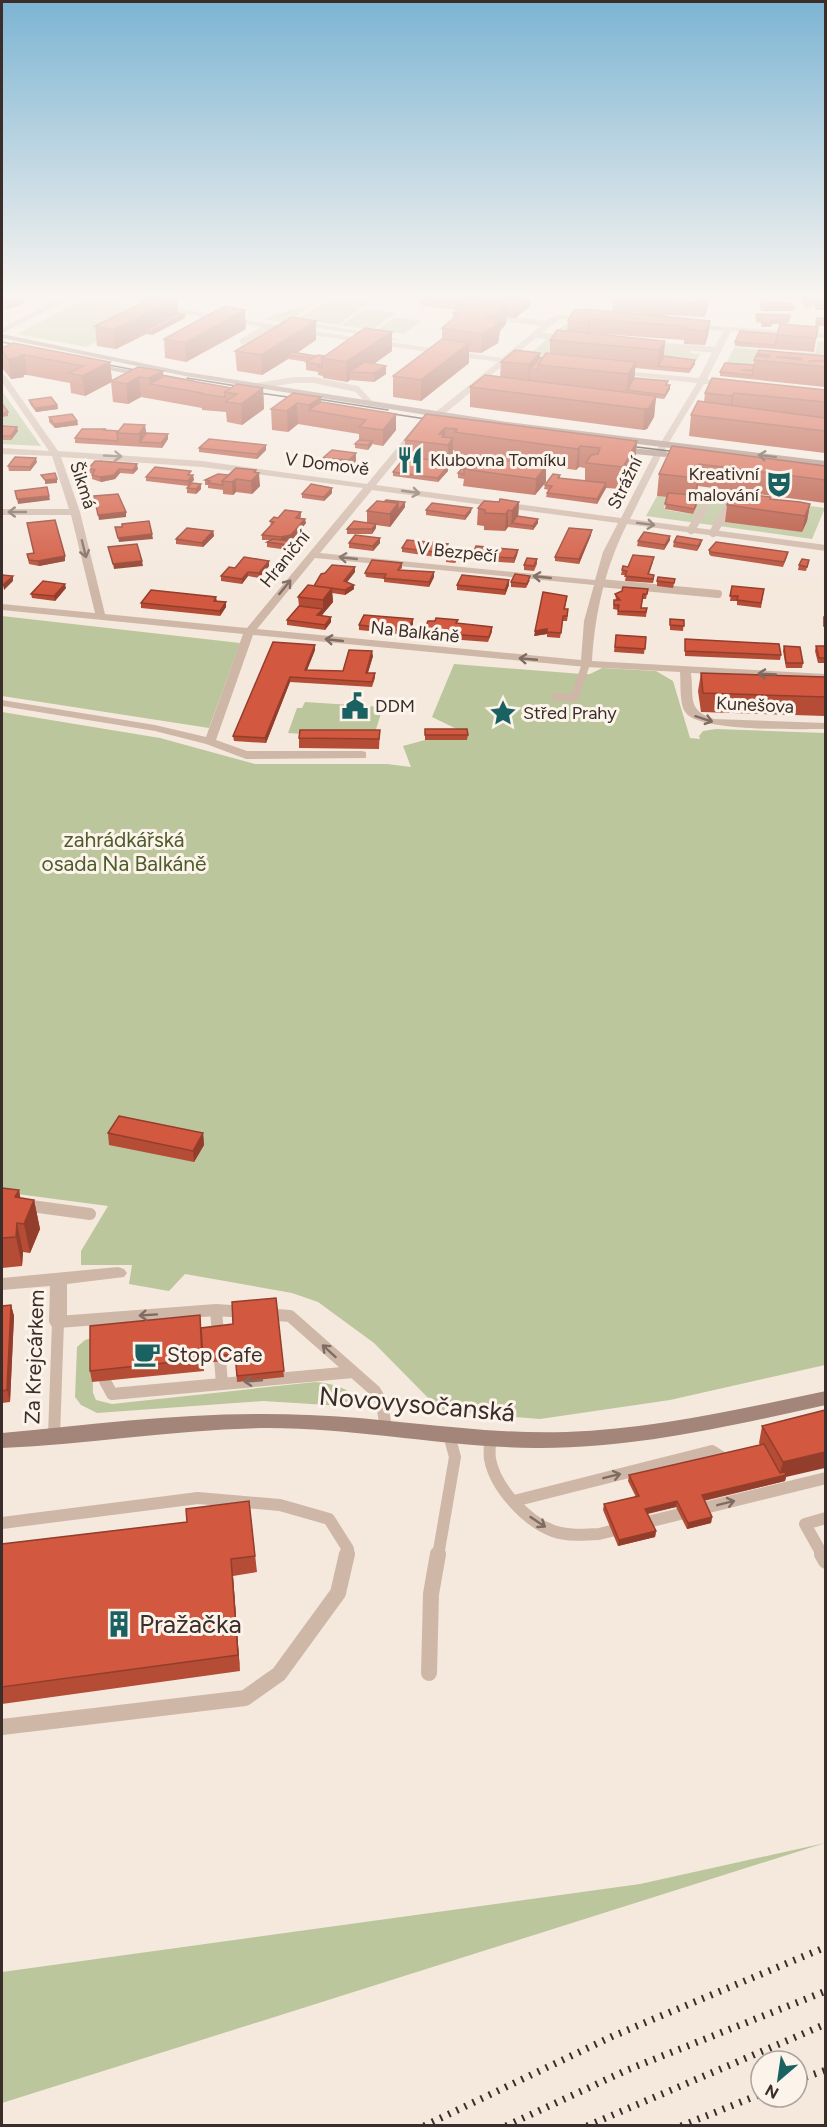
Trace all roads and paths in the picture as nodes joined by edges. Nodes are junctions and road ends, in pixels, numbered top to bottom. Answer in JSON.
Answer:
{"nodes":[{"id":1,"x":15,"y":395,"type":"edge"},
{"id":2,"x":270,"y":395,"type":"edge"},
{"id":3,"x":315,"y":395,"type":"edge"},
{"id":4,"x":362,"y":395,"type":"edge"},
{"id":5,"x":461,"y":395,"type":"edge"},
{"id":6,"x":693,"y":395,"type":"edge"},
{"id":7,"x":370,"y":404,"type":"junction"},
{"id":8,"x":437,"y":414,"type":"junction"},
{"id":9,"x":425,"y":422,"type":"junction"},
{"id":10,"x":443,"y":426,"type":"edge"},
{"id":11,"x":604,"y":448,"type":"edge"},
{"id":12,"x":661,"y":449,"type":"junction"},
{"id":13,"x":2,"y":451,"type":"edge"},
{"id":14,"x":55,"y":453,"type":"junction"},
{"id":15,"x":736,"y":463,"type":"edge"},
{"id":16,"x":825,"y":464,"type":"edge"},
{"id":17,"x":370,"y":486,"type":"junction"},
{"id":18,"x":729,"y":505,"type":"edge"},
{"id":19,"x":704,"y":508,"type":"dead end"},
{"id":20,"x":2,"y":512,"type":"edge"},
{"id":21,"x":75,"y":512,"type":"junction"},
{"id":22,"x":625,"y":521,"type":"junction"},
{"id":23,"x":691,"y":530,"type":"junction"},
{"id":24,"x":713,"y":533,"type":"junction"},
{"id":25,"x":825,"y":549,"type":"edge"},
{"id":26,"x":311,"y":555,"type":"junction"},
{"id":27,"x":600,"y":583,"type":"junction"},
{"id":28,"x":718,"y":594,"type":"dead end"},
{"id":29,"x":2,"y":607,"type":"edge"},
{"id":30,"x":101,"y":618,"type":"junction"},
{"id":31,"x":248,"y":633,"type":"junction"},
{"id":32,"x":586,"y":664,"type":"junction"},
{"id":33,"x":685,"y":670,"type":"junction"},
{"id":34,"x":825,"y":677,"type":"edge"},
{"id":35,"x":556,"y":698,"type":"dead end"},
{"id":36,"x":2,"y":703,"type":"edge"},
{"id":37,"x":825,"y":726,"type":"edge"},
{"id":38,"x":210,"y":741,"type":"junction"},
{"id":39,"x":362,"y":755,"type":"dead end"},
{"id":40,"x":2,"y":1202,"type":"edge"},
{"id":41,"x":90,"y":1214,"type":"dead end"},
{"id":42,"x":118,"y":1273,"type":"dead end"},
{"id":43,"x":59,"y":1279,"type":"junction"},
{"id":44,"x":2,"y":1284,"type":"edge"},
{"id":45,"x":216,"y":1310,"type":"junction"},
{"id":46,"x":58,"y":1322,"type":"junction"},
{"id":47,"x":105,"y":1359,"type":"edge"},
{"id":48,"x":353,"y":1372,"type":"junction"},
{"id":49,"x":222,"y":1384,"type":"junction"},
{"id":50,"x":825,"y":1398,"type":"edge"},
{"id":51,"x":386,"y":1429,"type":"junction"},
{"id":52,"x":449,"y":1435,"type":"junction"},
{"id":53,"x":54,"y":1436,"type":"junction"},
{"id":54,"x":489,"y":1440,"type":"junction"},
{"id":55,"x":2,"y":1441,"type":"edge"},
{"id":56,"x":739,"y":1468,"type":"edge"},
{"id":57,"x":757,"y":1479,"type":"edge"},
{"id":58,"x":825,"y":1479,"type":"edge"},
{"id":59,"x":775,"y":1491,"type":"junction"},
{"id":60,"x":514,"y":1501,"type":"junction"},
{"id":61,"x":825,"y":1518,"type":"edge"},
{"id":62,"x":2,"y":1523,"type":"edge"},
{"id":63,"x":825,"y":1561,"type":"edge"},
{"id":64,"x":429,"y":1673,"type":"dead end"},
{"id":65,"x":2,"y":1728,"type":"edge"}],
"edges":[{"from":1,"to":14,"type":"street","name":"Šikmá"},
{"from":2,"to":9,"type":"main road"},
{"from":3,"to":7,"type":"main road"},
{"from":4,"to":7,"type":"lane"},
{"from":5,"to":8,"type":"street","name":"Hraniční"},
{"from":6,"to":12,"type":"street","name":"Strážní"},
{"from":7,"to":8,"type":"main road"},
{"from":8,"to":9,"type":"street","name":"Hraniční"},
{"from":8,"to":12,"type":"main road"},
{"from":9,"to":10,"type":"main road"},
{"from":9,"to":17,"type":"street","name":"Hraniční"},
{"from":11,"to":12,"type":"main road"},
{"from":12,"to":15,"type":"main road"},
{"from":16,"to":12,"type":"main road","one_way":true},
{"from":12,"to":22,"type":"street","name":"Strážní"},
{"from":13,"to":14,"type":"street","name":"V Domově"},
{"from":14,"to":17,"type":"street","name":"V Domově","one_way":true},
{"from":14,"to":21,"type":"street","name":"Šikmá"},
{"from":17,"to":22,"type":"street","name":"V Domově","one_way":true},
{"from":17,"to":26,"type":"street","name":"Hraniční"},
{"from":18,"to":24,"type":"lane"},
{"from":19,"to":23,"type":"lane"},
{"from":21,"to":20,"type":"street","one_way":true},
{"from":21,"to":30,"type":"street","name":"Šikmá","one_way":true},
{"from":22,"to":23,"type":"street","name":"V Domově","one_way":true},
{"from":22,"to":27,"type":"street","name":"Strážní"},
{"from":23,"to":24,"type":"street","name":"V Domově"},
{"from":24,"to":25,"type":"street","name":"V Domově"},
{"from":27,"to":26,"type":"street","name":"V Bezpečí","one_way":true},
{"from":31,"to":26,"type":"street","name":"Hraniční","one_way":true},
{"from":27,"to":28,"type":"lane"},
{"from":27,"to":32,"type":"street","name":"Strážní"},
{"from":29,"to":30,"type":"street","name":"Na Balkáně"},
{"from":30,"to":31,"type":"street","name":"Na Balkáně"},
{"from":32,"to":31,"type":"street","name":"Na Balkáně","one_way":true},
{"from":31,"to":38,"type":"street","name":"Hraniční"},
{"from":32,"to":33,"type":"street","name":"Na Balkáně"},
{"from":32,"to":35,"type":"lane"},
{"from":34,"to":33,"type":"street","name":"Na Balkáně","one_way":true},
{"from":33,"to":37,"type":"street","name":"Kunešova","one_way":true},
{"from":36,"to":38,"type":"street"},
{"from":38,"to":39,"type":"street"},
{"from":40,"to":41,"type":"lane"},
{"from":42,"to":43,"type":"street","name":"Za Krejcárkem"},
{"from":43,"to":44,"type":"street","name":"Za Krejcárkem"},
{"from":43,"to":46,"type":"street","name":"Za Krejcárkem"},
{"from":45,"to":46,"type":"lane","one_way":true},
{"from":48,"to":45,"type":"lane","one_way":true},
{"from":45,"to":49,"type":"lane"},
{"from":46,"to":53,"type":"lane","name":"Za Krejcárkem"},
{"from":47,"to":49,"type":"lane"},
{"from":48,"to":49,"type":"lane","one_way":true},
{"from":48,"to":51,"type":"lane"},
{"from":50,"to":54,"type":"main road","name":"Novovysočanská"},
{"from":51,"to":52,"type":"main road","name":"Novovysočanská"},
{"from":51,"to":53,"type":"main road","name":"Novovysočanská"},
{"from":52,"to":54,"type":"main road","name":"Novovysočanská"},
{"from":52,"to":64,"type":"lane"},
{"from":53,"to":55,"type":"main road","name":"Novovysočanská"},
{"from":54,"to":60,"type":"lane"},
{"from":60,"to":56,"type":"lane","one_way":true},
{"from":57,"to":59,"type":"lane"},
{"from":58,"to":59,"type":"lane"},
{"from":60,"to":59,"type":"lane","one_way":true},
{"from":61,"to":63,"type":"lane"},
{"from":62,"to":65,"type":"lane"}]}
